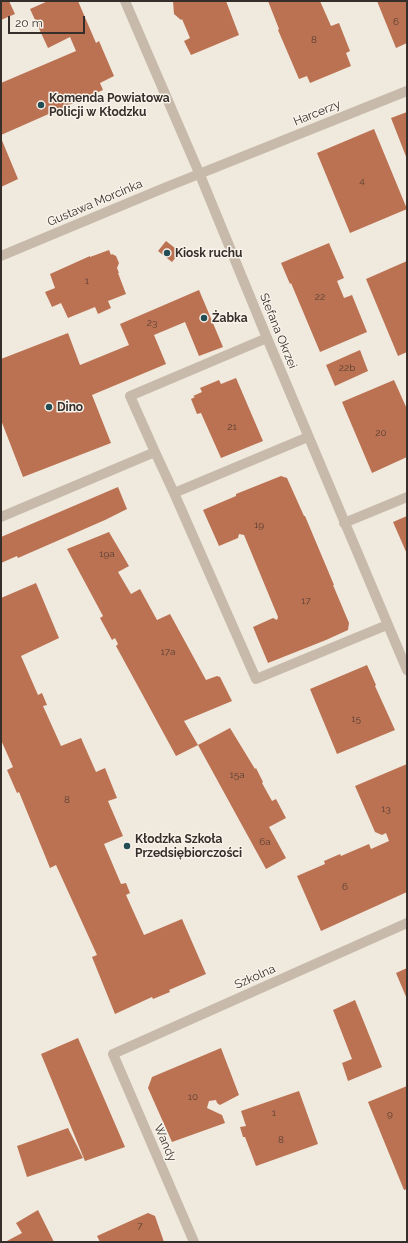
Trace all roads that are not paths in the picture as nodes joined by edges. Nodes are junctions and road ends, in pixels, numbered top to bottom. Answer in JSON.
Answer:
{"nodes":[{"id":1,"x":125,"y":1,"type":"edge"},
{"id":2,"x":407,"y":91,"type":"edge"},
{"id":3,"x":200,"y":175,"type":"junction"},
{"id":4,"x":1,"y":256,"type":"edge"},
{"id":5,"x":267,"y":338,"type":"junction"},
{"id":6,"x":308,"y":437,"type":"junction"},
{"id":7,"x":155,"y":452,"type":"junction"},
{"id":8,"x":174,"y":493,"type":"junction"},
{"id":9,"x":407,"y":497,"type":"edge"},
{"id":10,"x":1,"y":517,"type":"edge"},
{"id":11,"x":344,"y":523,"type":"junction"},
{"id":12,"x":388,"y":625,"type":"junction"},
{"id":13,"x":407,"y":670,"type":"edge"},
{"id":14,"x":407,"y":923,"type":"edge"},
{"id":15,"x":113,"y":1054,"type":"joint"},
{"id":16,"x":194,"y":1242,"type":"edge"}],
"edges":[{"from":1,"to":3,"type":"street","name":"Stefana Okrzei"},
{"from":2,"to":3,"type":"street","name":"Harcerzy"},
{"from":3,"to":4,"type":"street","name":"Gustawa Morcinka"},
{"from":3,"to":5,"type":"street","name":"Stefana Okrzei"},
{"from":5,"to":6,"type":"street","name":"Stefana Okrzei"},
{"from":5,"to":7,"type":"street"},
{"from":6,"to":8,"type":"street"},
{"from":6,"to":11,"type":"street","name":"Stefana Okrzei"},
{"from":7,"to":8,"type":"street"},
{"from":7,"to":10,"type":"street"},
{"from":8,"to":12,"type":"street"},
{"from":9,"to":11,"type":"street"},
{"from":11,"to":12,"type":"street","name":"Stefana Okrzei"},
{"from":12,"to":13,"type":"street","name":"Stefana Okrzei"},
{"from":14,"to":15,"type":"street","name":"Szkolna"},
{"from":15,"to":16,"type":"street","name":"Wandy"}]}
